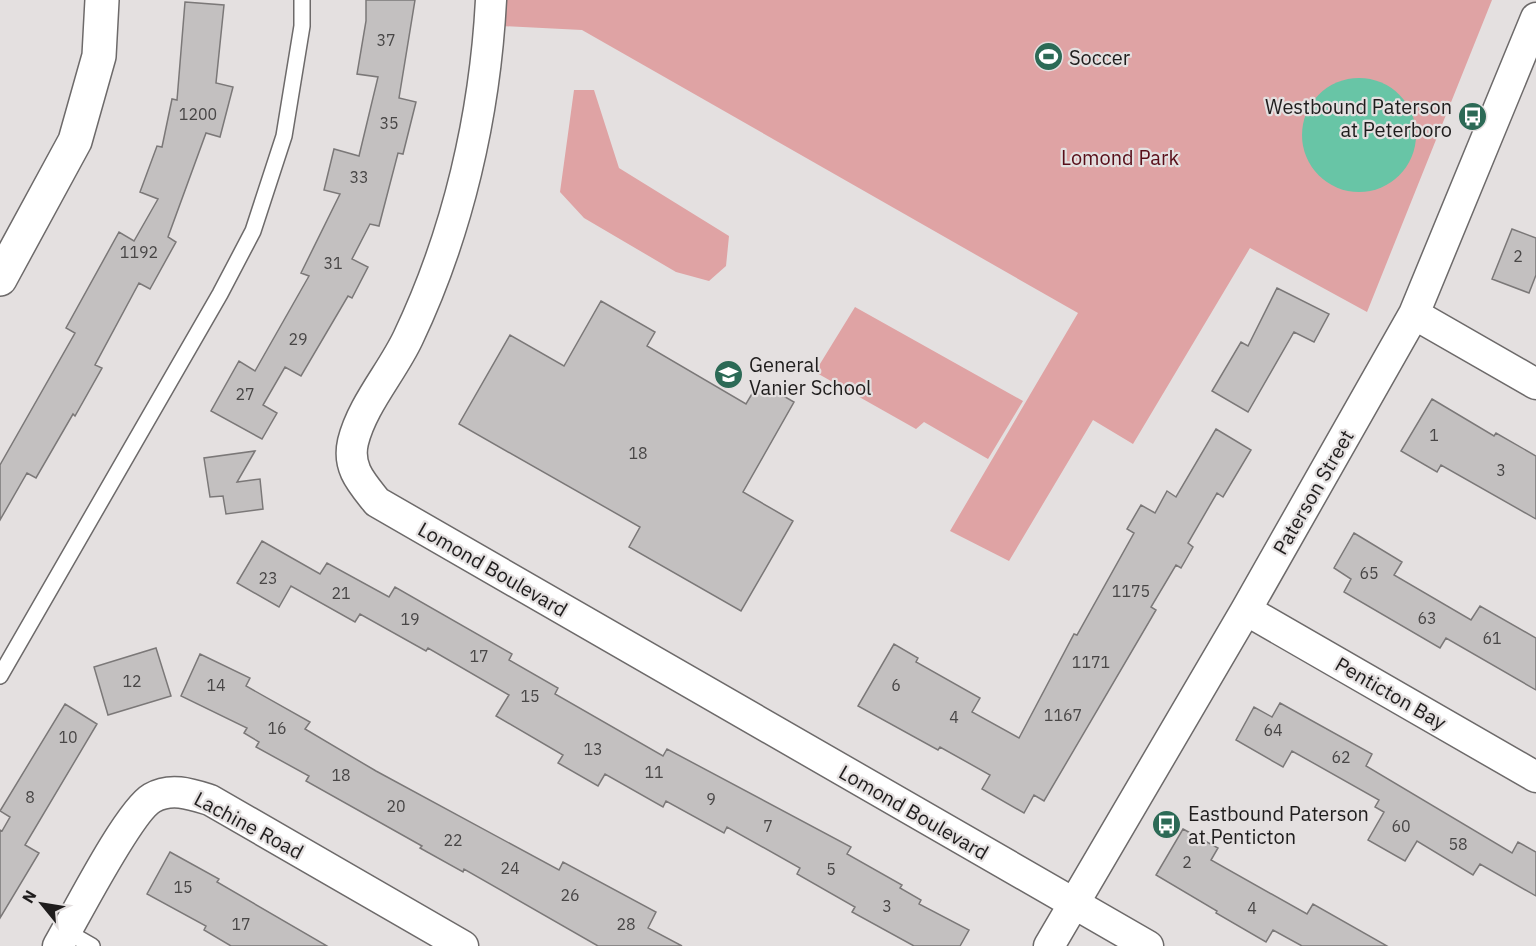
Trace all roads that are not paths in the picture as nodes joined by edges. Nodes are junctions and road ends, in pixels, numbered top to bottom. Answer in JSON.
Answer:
{"nodes":[{"id":1,"x":102,"y":0,"type":"edge"},
{"id":2,"x":302,"y":0,"type":"edge"},
{"id":3,"x":491,"y":0,"type":"edge"},
{"id":4,"x":1536,"y":18,"type":"edge"},
{"id":5,"x":0,"y":279,"type":"edge"},
{"id":6,"x":1414,"y":314,"type":"junction"},
{"id":7,"x":1536,"y":384,"type":"edge"},
{"id":8,"x":1246,"y":610,"type":"junction"},
{"id":9,"x":0,"y":676,"type":"edge"},
{"id":10,"x":1536,"y":777,"type":"edge"},
{"id":11,"x":1074,"y":903,"type":"junction"},
{"id":12,"x":62,"y":939,"type":"edge"},
{"id":13,"x":92,"y":946,"type":"edge"},
{"id":14,"x":463,"y":946,"type":"edge"},
{"id":15,"x":1049,"y":946,"type":"edge"},
{"id":16,"x":1148,"y":946,"type":"edge"}],
"edges":[{"from":1,"to":5,"type":"street"},
{"from":2,"to":9,"type":"lane"},
{"from":3,"to":11,"type":"street","name":"Lomond Boulevard"},
{"from":4,"to":6,"type":"street","name":"Paterson Street"},
{"from":6,"to":7,"type":"street"},
{"from":6,"to":8,"type":"street","name":"Paterson Street"},
{"from":8,"to":10,"type":"street","name":"Penticton Bay"},
{"from":8,"to":11,"type":"street","name":"Paterson Street"},
{"from":11,"to":15,"type":"street","name":"Paterson Street"},
{"from":11,"to":16,"type":"street"},
{"from":12,"to":13,"type":"lane"},
{"from":12,"to":14,"type":"street","name":"Lachine Road"}]}
